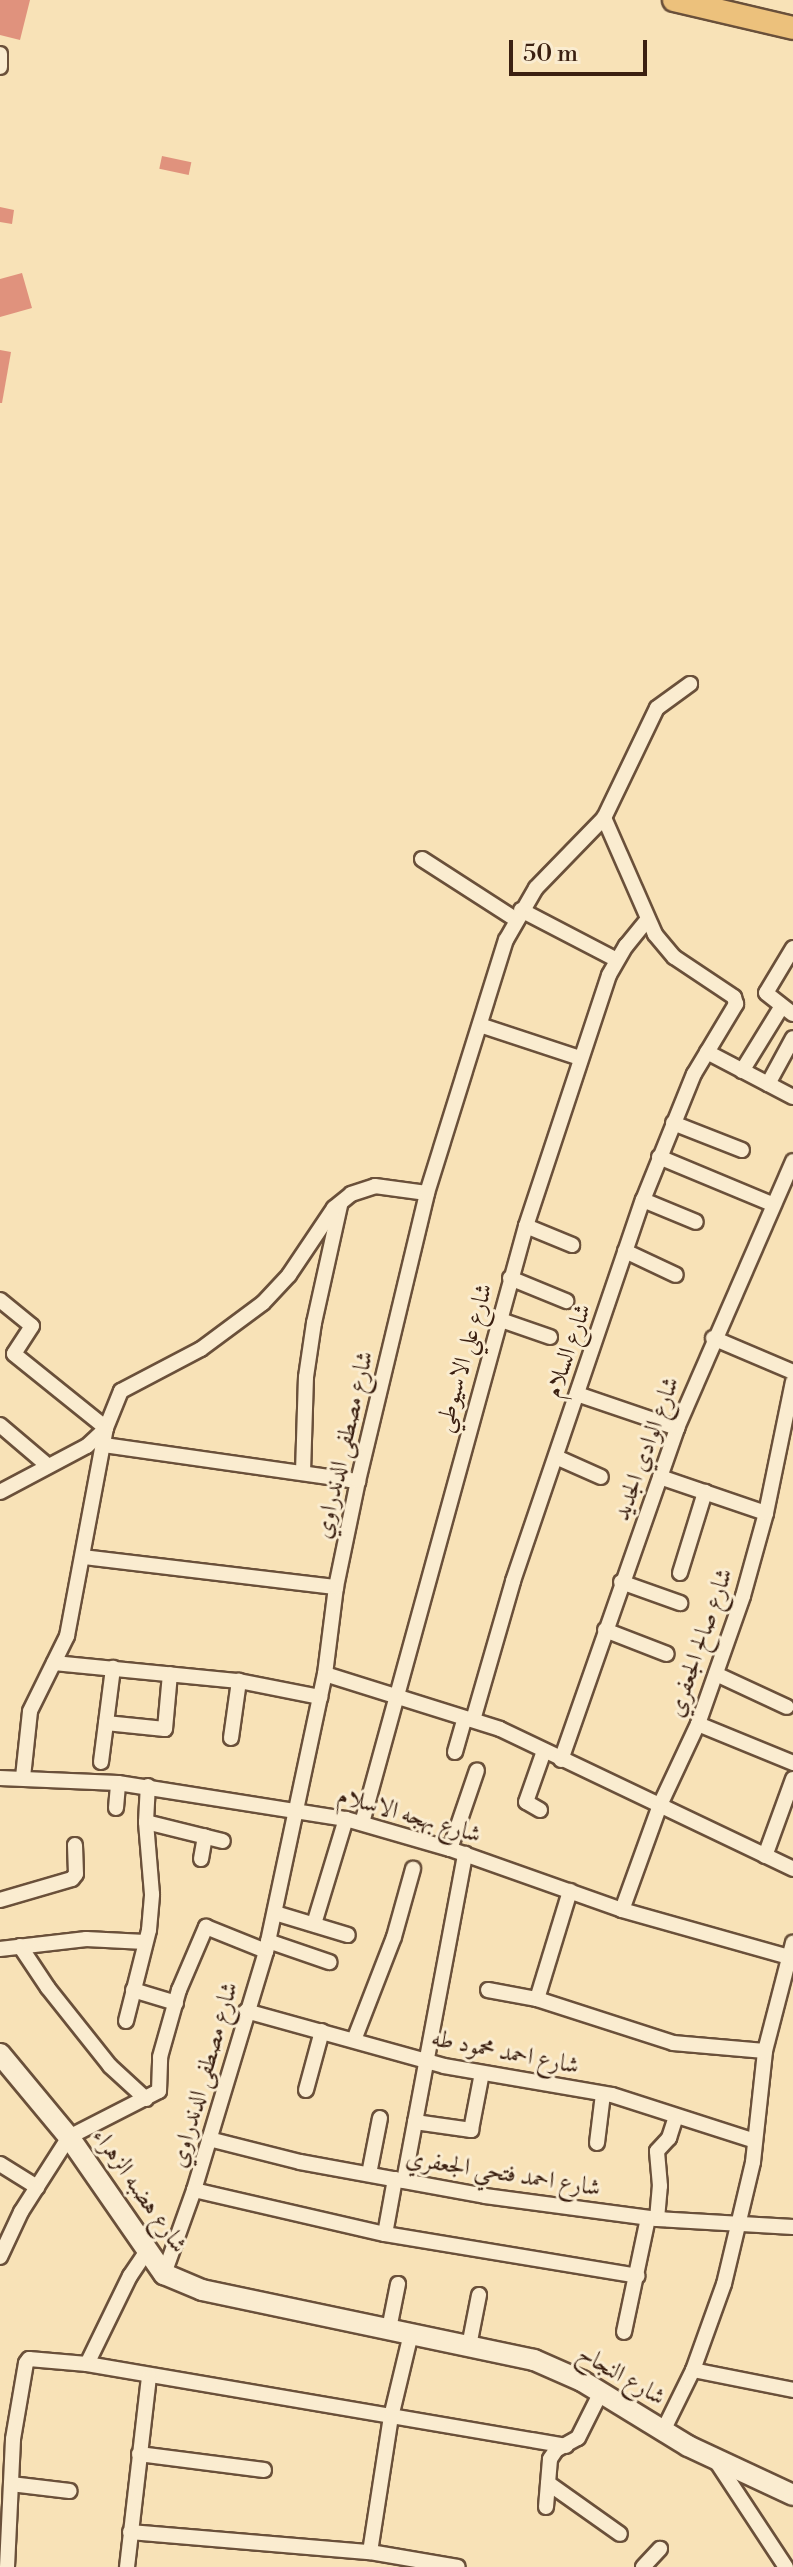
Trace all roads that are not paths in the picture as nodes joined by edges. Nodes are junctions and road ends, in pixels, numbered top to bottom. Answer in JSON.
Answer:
{"nodes":[{"id":1,"x":674,"y":0,"type":"edge"},
{"id":2,"x":793,"y":28,"type":"edge"},
{"id":3,"x":0,"y":54,"type":"edge"},
{"id":4,"x":0,"y":67,"type":"edge"},
{"id":5,"x":690,"y":684,"type":"dead end"},
{"id":6,"x":604,"y":818,"type":"junction"},
{"id":7,"x":422,"y":859,"type":"dead end"},
{"id":8,"x":518,"y":915,"type":"junction"},
{"id":9,"x":647,"y":920,"type":"junction"},
{"id":10,"x":793,"y":948,"type":"edge"},
{"id":11,"x":617,"y":960,"type":"junction"},
{"id":12,"x":788,"y":1010,"type":"edge"},
{"id":13,"x":480,"y":1025,"type":"junction"},
{"id":14,"x":793,"y":1038,"type":"edge"},
{"id":15,"x":707,"y":1052,"type":"junction"},
{"id":16,"x":580,"y":1058,"type":"junction"},
{"id":17,"x":742,"y":1071,"type":"junction"},
{"id":18,"x":768,"y":1084,"type":"junction"},
{"id":19,"x":793,"y":1097,"type":"edge"},
{"id":20,"x":673,"y":1123,"type":"junction"},
{"id":21,"x":742,"y":1150,"type":"dead end"},
{"id":22,"x":659,"y":1157,"type":"junction"},
{"id":23,"x":793,"y":1161,"type":"edge"},
{"id":24,"x":427,"y":1193,"type":"junction"},
{"id":25,"x":643,"y":1200,"type":"junction"},
{"id":26,"x":341,"y":1201,"type":"junction"},
{"id":27,"x":772,"y":1204,"type":"junction"},
{"id":28,"x":696,"y":1222,"type":"dead end"},
{"id":29,"x":526,"y":1226,"type":"junction"},
{"id":30,"x":572,"y":1245,"type":"dead end"},
{"id":31,"x":625,"y":1251,"type":"junction"},
{"id":32,"x":676,"y":1275,"type":"dead end"},
{"id":33,"x":510,"y":1278,"type":"junction"},
{"id":34,"x":0,"y":1300,"type":"edge"},
{"id":35,"x":566,"y":1301,"type":"dead end"},
{"id":36,"x":498,"y":1319,"type":"junction"},
{"id":37,"x":550,"y":1337,"type":"dead end"},
{"id":38,"x":713,"y":1338,"type":"junction"},
{"id":39,"x":793,"y":1372,"type":"edge"},
{"id":40,"x":793,"y":1382,"type":"edge"},
{"id":41,"x":577,"y":1394,"type":"junction"},
{"id":42,"x":0,"y":1425,"type":"edge"},
{"id":43,"x":106,"y":1428,"type":"junction"},
{"id":44,"x":677,"y":1428,"type":"junction"},
{"id":45,"x":104,"y":1445,"type":"junction"},
{"id":46,"x":556,"y":1457,"type":"junction"},
{"id":47,"x":47,"y":1465,"type":"junction"},
{"id":48,"x":303,"y":1472,"type":"junction"},
{"id":49,"x":601,"y":1477,"type":"dead end"},
{"id":50,"x":660,"y":1477,"type":"junction"},
{"id":51,"x":358,"y":1481,"type":"junction"},
{"id":52,"x":0,"y":1492,"type":"edge"},
{"id":53,"x":705,"y":1492,"type":"junction"},
{"id":54,"x":766,"y":1513,"type":"junction"},
{"id":55,"x":83,"y":1557,"type":"junction"},
{"id":56,"x":680,"y":1573,"type":"dead end"},
{"id":57,"x":621,"y":1582,"type":"junction"},
{"id":58,"x":336,"y":1587,"type":"junction"},
{"id":59,"x":680,"y":1603,"type":"dead end"},
{"id":60,"x":605,"y":1630,"type":"junction"},
{"id":61,"x":667,"y":1654,"type":"dead end"},
{"id":62,"x":54,"y":1663,"type":"junction"},
{"id":63,"x":113,"y":1668,"type":"junction"},
{"id":64,"x":170,"y":1674,"type":"junction"},
{"id":65,"x":325,"y":1674,"type":"junction"},
{"id":66,"x":716,"y":1674,"type":"junction"},
{"id":67,"x":239,"y":1681,"type":"junction"},
{"id":68,"x":320,"y":1697,"type":"junction"},
{"id":69,"x":398,"y":1697,"type":"junction"},
{"id":70,"x":787,"y":1707,"type":"dead end"},
{"id":71,"x":469,"y":1719,"type":"junction"},
{"id":72,"x":106,"y":1723,"type":"junction"},
{"id":73,"x":698,"y":1724,"type":"junction"},
{"id":74,"x":231,"y":1738,"type":"dead end"},
{"id":75,"x":544,"y":1751,"type":"junction"},
{"id":76,"x":455,"y":1752,"type":"dead end"},
{"id":77,"x":561,"y":1760,"type":"junction"},
{"id":78,"x":101,"y":1762,"type":"dead end"},
{"id":79,"x":793,"y":1763,"type":"edge"},
{"id":80,"x":477,"y":1770,"type":"dead end"},
{"id":81,"x":23,"y":1777,"type":"junction"},
{"id":82,"x":0,"y":1778,"type":"edge"},
{"id":83,"x":793,"y":1779,"type":"edge"},
{"id":84,"x":118,"y":1783,"type":"junction"},
{"id":85,"x":148,"y":1786,"type":"junction"},
{"id":86,"x":660,"y":1805,"type":"junction"},
{"id":87,"x":116,"y":1808,"type":"dead end"},
{"id":88,"x":297,"y":1808,"type":"junction"},
{"id":89,"x":540,"y":1810,"type":"dead end"},
{"id":90,"x":346,"y":1819,"type":"junction"},
{"id":91,"x":146,"y":1822,"type":"junction"},
{"id":92,"x":362,"y":1823,"type":"junction"},
{"id":93,"x":205,"y":1836,"type":"junction"},
{"id":94,"x":223,"y":1841,"type":"dead end"},
{"id":95,"x":75,"y":1845,"type":"dead end"},
{"id":96,"x":450,"y":1849,"type":"junction"},
{"id":97,"x":465,"y":1854,"type":"junction"},
{"id":98,"x":765,"y":1856,"type":"junction"},
{"id":99,"x":201,"y":1859,"type":"dead end"},
{"id":100,"x":413,"y":1869,"type":"dead end"},
{"id":101,"x":793,"y":1869,"type":"edge"},
{"id":102,"x":570,"y":1891,"type":"junction"},
{"id":103,"x":0,"y":1900,"type":"edge"},
{"id":104,"x":622,"y":1910,"type":"junction"},
{"id":105,"x":275,"y":1913,"type":"junction"},
{"id":106,"x":314,"y":1924,"type":"junction"},
{"id":107,"x":348,"y":1935,"type":"dead end"},
{"id":108,"x":145,"y":1942,"type":"junction"},
{"id":109,"x":20,"y":1946,"type":"junction"},
{"id":110,"x":267,"y":1946,"type":"junction"},
{"id":111,"x":0,"y":1949,"type":"edge"},
{"id":112,"x":792,"y":1953,"type":"edge"},
{"id":113,"x":329,"y":1962,"type":"dead end"},
{"id":114,"x":133,"y":1990,"type":"junction"},
{"id":115,"x":488,"y":1990,"type":"dead end"},
{"id":116,"x":537,"y":1999,"type":"junction"},
{"id":117,"x":176,"y":2003,"type":"junction"},
{"id":118,"x":246,"y":2011,"type":"junction"},
{"id":119,"x":126,"y":2021,"type":"dead end"},
{"id":120,"x":322,"y":2031,"type":"junction"},
{"id":121,"x":354,"y":2040,"type":"junction"},
{"id":122,"x":765,"y":2051,"type":"junction"},
{"id":123,"x":0,"y":2054,"type":"edge"},
{"id":124,"x":426,"y":2062,"type":"junction"},
{"id":125,"x":482,"y":2073,"type":"junction"},
{"id":126,"x":306,"y":2090,"type":"dead end"},
{"id":127,"x":603,"y":2094,"type":"junction"},
{"id":128,"x":146,"y":2099,"type":"junction"},
{"id":129,"x":676,"y":2116,"type":"junction"},
{"id":130,"x":380,"y":2118,"type":"dead end"},
{"id":131,"x":415,"y":2122,"type":"junction"},
{"id":132,"x":69,"y":2137,"type":"junction"},
{"id":133,"x":209,"y":2139,"type":"junction"},
{"id":134,"x":755,"y":2141,"type":"junction"},
{"id":135,"x":597,"y":2143,"type":"dead end"},
{"id":136,"x":0,"y":2164,"type":"edge"},
{"id":137,"x":369,"y":2174,"type":"junction"},
{"id":138,"x":400,"y":2180,"type":"junction"},
{"id":139,"x":37,"y":2187,"type":"junction"},
{"id":140,"x":194,"y":2190,"type":"junction"},
{"id":141,"x":653,"y":2219,"type":"junction"},
{"id":142,"x":740,"y":2222,"type":"junction"},
{"id":143,"x":793,"y":2227,"type":"edge"},
{"id":144,"x":385,"y":2234,"type":"junction"},
{"id":145,"x":147,"y":2251,"type":"junction"},
{"id":146,"x":0,"y":2257,"type":"edge"},
{"id":147,"x":164,"y":2274,"type":"junction"},
{"id":148,"x":638,"y":2276,"type":"junction"},
{"id":149,"x":398,"y":2284,"type":"dead end"},
{"id":150,"x":479,"y":2295,"type":"dead end"},
{"id":151,"x":389,"y":2329,"type":"junction"},
{"id":152,"x":624,"y":2332,"type":"dead end"},
{"id":153,"x":411,"y":2334,"type":"junction"},
{"id":154,"x":469,"y":2346,"type":"junction"},
{"id":155,"x":87,"y":2364,"type":"junction"},
{"id":156,"x":693,"y":2370,"type":"junction"},
{"id":157,"x":149,"y":2377,"type":"junction"},
{"id":158,"x":792,"y":2386,"type":"edge"},
{"id":159,"x":601,"y":2392,"type":"junction"},
{"id":160,"x":391,"y":2417,"type":"junction"},
{"id":161,"x":663,"y":2431,"type":"junction"},
{"id":162,"x":566,"y":2446,"type":"junction"},
{"id":163,"x":139,"y":2454,"type":"junction"},
{"id":164,"x":716,"y":2460,"type":"junction"},
{"id":165,"x":264,"y":2470,"type":"dead end"},
{"id":166,"x":548,"y":2483,"type":"junction"},
{"id":167,"x":11,"y":2484,"type":"junction"},
{"id":168,"x":70,"y":2491,"type":"dead end"},
{"id":169,"x":793,"y":2495,"type":"edge"},
{"id":170,"x":546,"y":2507,"type":"dead end"},
{"id":171,"x":130,"y":2532,"type":"junction"},
{"id":172,"x":620,"y":2534,"type":"dead end"},
{"id":173,"x":660,"y":2549,"type":"dead end"},
{"id":174,"x":370,"y":2552,"type":"junction"},
{"id":175,"x":7,"y":2567,"type":"edge"},
{"id":176,"x":127,"y":2567,"type":"edge"},
{"id":177,"x":458,"y":2567,"type":"edge"},
{"id":178,"x":643,"y":2567,"type":"edge"},
{"id":179,"x":786,"y":2567,"type":"edge"}],
"edges":[{"from":1,"to":2,"type":"main road"},
{"from":3,"to":4,"type":"street"},
{"from":5,"to":6,"type":"street","name":"شارع مصطفى الدندراوي"},
{"from":6,"to":8,"type":"street","name":"شارع مصطفى الدندراوي"},
{"from":6,"to":9,"type":"street"},
{"from":7,"to":8,"type":"street"},
{"from":8,"to":11,"type":"street"},
{"from":8,"to":13,"type":"street","name":"شارع مصطفى الدندراوي"},
{"from":9,"to":11,"type":"street","name":"شارع علي الاسيوطي"},
{"from":9,"to":15,"type":"street","name":"شارع السلام"},
{"from":10,"to":12,"type":"street"},
{"from":11,"to":16,"type":"street","name":"شارع علي الاسيوطي"},
{"from":12,"to":17,"type":"street"},
{"from":13,"to":16,"type":"street"},
{"from":13,"to":24,"type":"street","name":"شارع مصطفى الدندراوي"},
{"from":14,"to":18,"type":"street"},
{"from":15,"to":17,"type":"street"},
{"from":15,"to":20,"type":"street","name":"شارع السلام"},
{"from":16,"to":29,"type":"street","name":"شارع علي الاسيوطي"},
{"from":17,"to":18,"type":"street"},
{"from":18,"to":19,"type":"street"},
{"from":20,"to":21,"type":"street"},
{"from":20,"to":22,"type":"street","name":"شارع السلام"},
{"from":22,"to":25,"type":"street","name":"شارع السلام"},
{"from":22,"to":27,"type":"street"},
{"from":23,"to":27,"type":"street","name":"شارع الوادي الجديد"},
{"from":24,"to":26,"type":"street"},
{"from":24,"to":51,"type":"street","name":"شارع مصطفى الدندراوي"},
{"from":25,"to":28,"type":"street"},
{"from":25,"to":31,"type":"street","name":"شارع السلام"},
{"from":26,"to":43,"type":"street"},
{"from":26,"to":48,"type":"street"},
{"from":27,"to":38,"type":"street","name":"شارع الوادي الجديد"},
{"from":29,"to":30,"type":"street"},
{"from":29,"to":33,"type":"street","name":"شارع علي الاسيوطي"},
{"from":31,"to":32,"type":"street"},
{"from":31,"to":41,"type":"street","name":"شارع السلام"},
{"from":33,"to":35,"type":"street"},
{"from":33,"to":36,"type":"street","name":"شارع علي الاسيوطي"},
{"from":34,"to":43,"type":"street"},
{"from":36,"to":37,"type":"street"},
{"from":36,"to":69,"type":"street","name":"شارع علي الاسيوطي"},
{"from":38,"to":39,"type":"street"},
{"from":38,"to":44,"type":"street","name":"شارع الوادي الجديد"},
{"from":40,"to":54,"type":"street","name":"شارع صالح الجعفري"},
{"from":41,"to":44,"type":"street"},
{"from":41,"to":46,"type":"street","name":"شارع السلام"},
{"from":42,"to":47,"type":"street"},
{"from":43,"to":45,"type":"street"},
{"from":43,"to":47,"type":"street"},
{"from":44,"to":50,"type":"street","name":"شارع الوادي الجديد"},
{"from":45,"to":48,"type":"street"},
{"from":45,"to":55,"type":"street"},
{"from":46,"to":49,"type":"street"},
{"from":46,"to":71,"type":"street","name":"شارع السلام"},
{"from":47,"to":52,"type":"street"},
{"from":48,"to":51,"type":"street"},
{"from":50,"to":53,"type":"street"},
{"from":50,"to":57,"type":"street","name":"شارع الوادي الجديد"},
{"from":51,"to":58,"type":"street","name":"شارع مصطفى الدندراوي"},
{"from":53,"to":54,"type":"street"},
{"from":53,"to":56,"type":"street"},
{"from":54,"to":66,"type":"street","name":"شارع صالح الجعفري"},
{"from":55,"to":58,"type":"street"},
{"from":55,"to":62,"type":"street"},
{"from":57,"to":59,"type":"street"},
{"from":57,"to":60,"type":"street","name":"شارع الوادي الجديد"},
{"from":58,"to":65,"type":"street","name":"شارع مصطفى الدندراوي"},
{"from":60,"to":61,"type":"street"},
{"from":60,"to":77,"type":"street","name":"شارع الوادي الجديد"},
{"from":62,"to":63,"type":"street"},
{"from":62,"to":81,"type":"street"},
{"from":63,"to":64,"type":"street"},
{"from":63,"to":72,"type":"street"},
{"from":64,"to":67,"type":"street"},
{"from":64,"to":72,"type":"street"},
{"from":65,"to":68,"type":"street","name":"شارع مصطفى الدندراوي"},
{"from":65,"to":69,"type":"street"},
{"from":66,"to":70,"type":"street"},
{"from":66,"to":73,"type":"street","name":"شارع صالح الجعفري"},
{"from":67,"to":68,"type":"street"},
{"from":67,"to":74,"type":"street"},
{"from":68,"to":88,"type":"street","name":"شارع مصطفى الدندراوي"},
{"from":69,"to":71,"type":"street"},
{"from":69,"to":92,"type":"street","name":"شارع علي الاسيوطي"},
{"from":71,"to":75,"type":"street"},
{"from":71,"to":76,"type":"street","name":"شارع السلام"},
{"from":72,"to":78,"type":"street"},
{"from":73,"to":79,"type":"street"},
{"from":73,"to":86,"type":"street","name":"شارع صالح الجعفري"},
{"from":75,"to":77,"type":"street"},
{"from":75,"to":89,"type":"street"},
{"from":77,"to":86,"type":"street"},
{"from":80,"to":96,"type":"street"},
{"from":81,"to":82,"type":"street","name":"شارع بهجه الاسلام"},
{"from":81,"to":84,"type":"street","name":"شارع بهجه الاسلام"},
{"from":83,"to":98,"type":"street"},
{"from":84,"to":85,"type":"street","name":"شارع بهجه الاسلام"},
{"from":84,"to":87,"type":"street"},
{"from":85,"to":88,"type":"street","name":"شارع بهجه الاسلام"},
{"from":85,"to":91,"type":"street"},
{"from":86,"to":98,"type":"street"},
{"from":86,"to":104,"type":"street","name":"شارع صالح الجعفري"},
{"from":88,"to":90,"type":"street","name":"شارع بهجه الاسلام"},
{"from":88,"to":105,"type":"street","name":"شارع مصطفى الدندراوي"},
{"from":90,"to":92,"type":"street","name":"شارع بهجه الاسلام"},
{"from":90,"to":106,"type":"street"},
{"from":91,"to":93,"type":"street"},
{"from":91,"to":108,"type":"street"},
{"from":92,"to":96,"type":"street","name":"شارع بهجه الاسلام"},
{"from":93,"to":94,"type":"street"},
{"from":93,"to":99,"type":"street"},
{"from":95,"to":103,"type":"street"},
{"from":96,"to":97,"type":"street","name":"شارع بهجه الاسلام"},
{"from":97,"to":102,"type":"street","name":"شارع بهجه الاسلام"},
{"from":97,"to":124,"type":"street"},
{"from":98,"to":101,"type":"street"},
{"from":100,"to":121,"type":"street"},
{"from":102,"to":104,"type":"street","name":"شارع بهجه الاسلام"},
{"from":102,"to":116,"type":"street"},
{"from":104,"to":112,"type":"street","name":"شارع بهجه الاسلام"},
{"from":105,"to":106,"type":"street"},
{"from":105,"to":110,"type":"street","name":"شارع مصطفى الدندراوي"},
{"from":106,"to":107,"type":"street"},
{"from":108,"to":109,"type":"street"},
{"from":108,"to":114,"type":"street"},
{"from":109,"to":111,"type":"street"},
{"from":109,"to":128,"type":"street"},
{"from":110,"to":113,"type":"street"},
{"from":110,"to":117,"type":"street"},
{"from":110,"to":118,"type":"street","name":"شارع مصطفى الدندراوي"},
{"from":112,"to":122,"type":"street"},
{"from":114,"to":117,"type":"street"},
{"from":114,"to":119,"type":"street"},
{"from":115,"to":116,"type":"street"},
{"from":116,"to":122,"type":"street"},
{"from":117,"to":128,"type":"street"},
{"from":118,"to":120,"type":"street","name":"شارع احمد محمود طه"},
{"from":118,"to":133,"type":"street","name":"شارع مصطفى الدندراوي"},
{"from":120,"to":121,"type":"street","name":"شارع احمد محمود طه"},
{"from":120,"to":126,"type":"street"},
{"from":121,"to":124,"type":"street","name":"شارع احمد محمود طه"},
{"from":122,"to":134,"type":"street"},
{"from":123,"to":132,"type":"street","name":"شارع هضبه الزهراء"},
{"from":124,"to":125,"type":"street","name":"شارع احمد محمود طه"},
{"from":124,"to":131,"type":"street"},
{"from":125,"to":127,"type":"street","name":"شارع احمد محمود طه"},
{"from":125,"to":131,"type":"street"},
{"from":127,"to":129,"type":"street","name":"شارع احمد محمود طه"},
{"from":127,"to":135,"type":"street"},
{"from":128,"to":132,"type":"street"},
{"from":129,"to":134,"type":"street","name":"شارع احمد محمود طه"},
{"from":129,"to":141,"type":"street"},
{"from":130,"to":137,"type":"street"},
{"from":131,"to":138,"type":"street"},
{"from":132,"to":139,"type":"street"},
{"from":132,"to":145,"type":"street","name":"شارع هضبه الزهراء"},
{"from":133,"to":137,"type":"street","name":"شارع احمد فتحي الجعفري"},
{"from":133,"to":140,"type":"street","name":"شارع مصطفى الدندراوي"},
{"from":134,"to":142,"type":"street"},
{"from":136,"to":139,"type":"street"},
{"from":137,"to":138,"type":"street","name":"شارع احمد فتحي الجعفري"},
{"from":138,"to":141,"type":"street","name":"شارع احمد فتحي الجعفري"},
{"from":138,"to":144,"type":"street"},
{"from":139,"to":146,"type":"street"},
{"from":140,"to":144,"type":"street"},
{"from":140,"to":147,"type":"street","name":"شارع مصطفى الدندراوي"},
{"from":141,"to":142,"type":"street","name":"شارع احمد فتحي الجعفري"},
{"from":141,"to":148,"type":"street"},
{"from":142,"to":143,"type":"street","name":"شارع احمد فتحي الجعفري"},
{"from":142,"to":156,"type":"street"},
{"from":144,"to":148,"type":"street"},
{"from":145,"to":147,"type":"street","name":"شارع هضبه الزهراء"},
{"from":145,"to":155,"type":"street"},
{"from":147,"to":151,"type":"street","name":"شارع هضبه الزهراء"},
{"from":148,"to":152,"type":"street"},
{"from":149,"to":151,"type":"street"},
{"from":150,"to":154,"type":"street"},
{"from":151,"to":153,"type":"street","name":"شارع هضبه الزهراء"},
{"from":153,"to":154,"type":"street","name":"شارع النجاح"},
{"from":153,"to":160,"type":"street"},
{"from":154,"to":159,"type":"street","name":"شارع النجاح"},
{"from":155,"to":157,"type":"street"},
{"from":155,"to":167,"type":"street"},
{"from":156,"to":158,"type":"street"},
{"from":156,"to":161,"type":"street"},
{"from":157,"to":160,"type":"street"},
{"from":157,"to":163,"type":"street"},
{"from":159,"to":161,"type":"street","name":"شارع النجاح"},
{"from":159,"to":162,"type":"street"},
{"from":160,"to":162,"type":"street"},
{"from":160,"to":174,"type":"street"},
{"from":161,"to":164,"type":"street","name":"شارع النجاح"},
{"from":162,"to":166,"type":"street"},
{"from":163,"to":165,"type":"street"},
{"from":163,"to":171,"type":"street"},
{"from":164,"to":169,"type":"street","name":"شارع النجاح"},
{"from":164,"to":179,"type":"street"},
{"from":166,"to":170,"type":"street"},
{"from":166,"to":172,"type":"street"},
{"from":167,"to":168,"type":"street"},
{"from":167,"to":175,"type":"street"},
{"from":171,"to":174,"type":"street"},
{"from":171,"to":176,"type":"street"},
{"from":173,"to":178,"type":"street"},
{"from":174,"to":177,"type":"street"}]}
